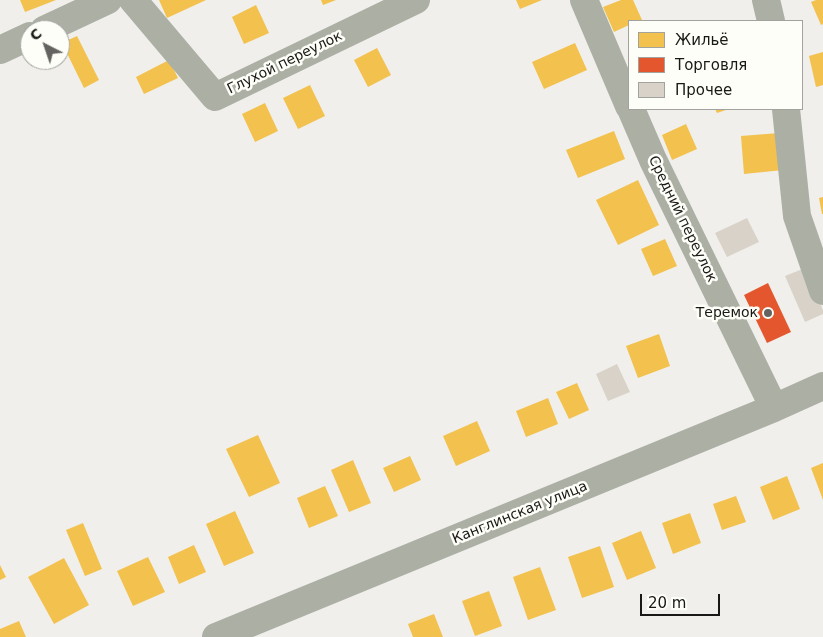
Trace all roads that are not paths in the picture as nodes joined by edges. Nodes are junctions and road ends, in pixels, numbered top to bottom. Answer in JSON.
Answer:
{"nodes":[{"id":1,"x":108,"y":0,"type":"edge"},
{"id":2,"x":133,"y":0,"type":"edge"},
{"id":3,"x":416,"y":0,"type":"edge"},
{"id":4,"x":584,"y":0,"type":"edge"},
{"id":5,"x":766,"y":0,"type":"edge"},
{"id":6,"x":65,"y":20,"type":"edge"},
{"id":7,"x":771,"y":20,"type":"edge"},
{"id":8,"x":20,"y":41,"type":"edge"},
{"id":9,"x":0,"y":50,"type":"edge"},
{"id":10,"x":628,"y":102,"type":"edge"},
{"id":11,"x":631,"y":110,"type":"edge"},
{"id":12,"x":786,"y":110,"type":"edge"},
{"id":13,"x":823,"y":291,"type":"edge"},
{"id":14,"x":823,"y":386,"type":"edge"},
{"id":15,"x":774,"y":408,"type":"junction"},
{"id":16,"x":216,"y":637,"type":"edge"}],
"edges":[{"from":1,"to":6,"type":"street"},
{"from":2,"to":3,"type":"street","name":"Глухой переулок"},
{"from":4,"to":10,"type":"street","name":"Средний переулок"},
{"from":5,"to":7,"type":"street"},
{"from":8,"to":9,"type":"street"},
{"from":11,"to":15,"type":"street","name":"Средний переулок"},
{"from":12,"to":13,"type":"street"},
{"from":14,"to":15,"type":"street","name":"Канглинская улица"},
{"from":15,"to":16,"type":"street","name":"Канглинская улица"}]}
